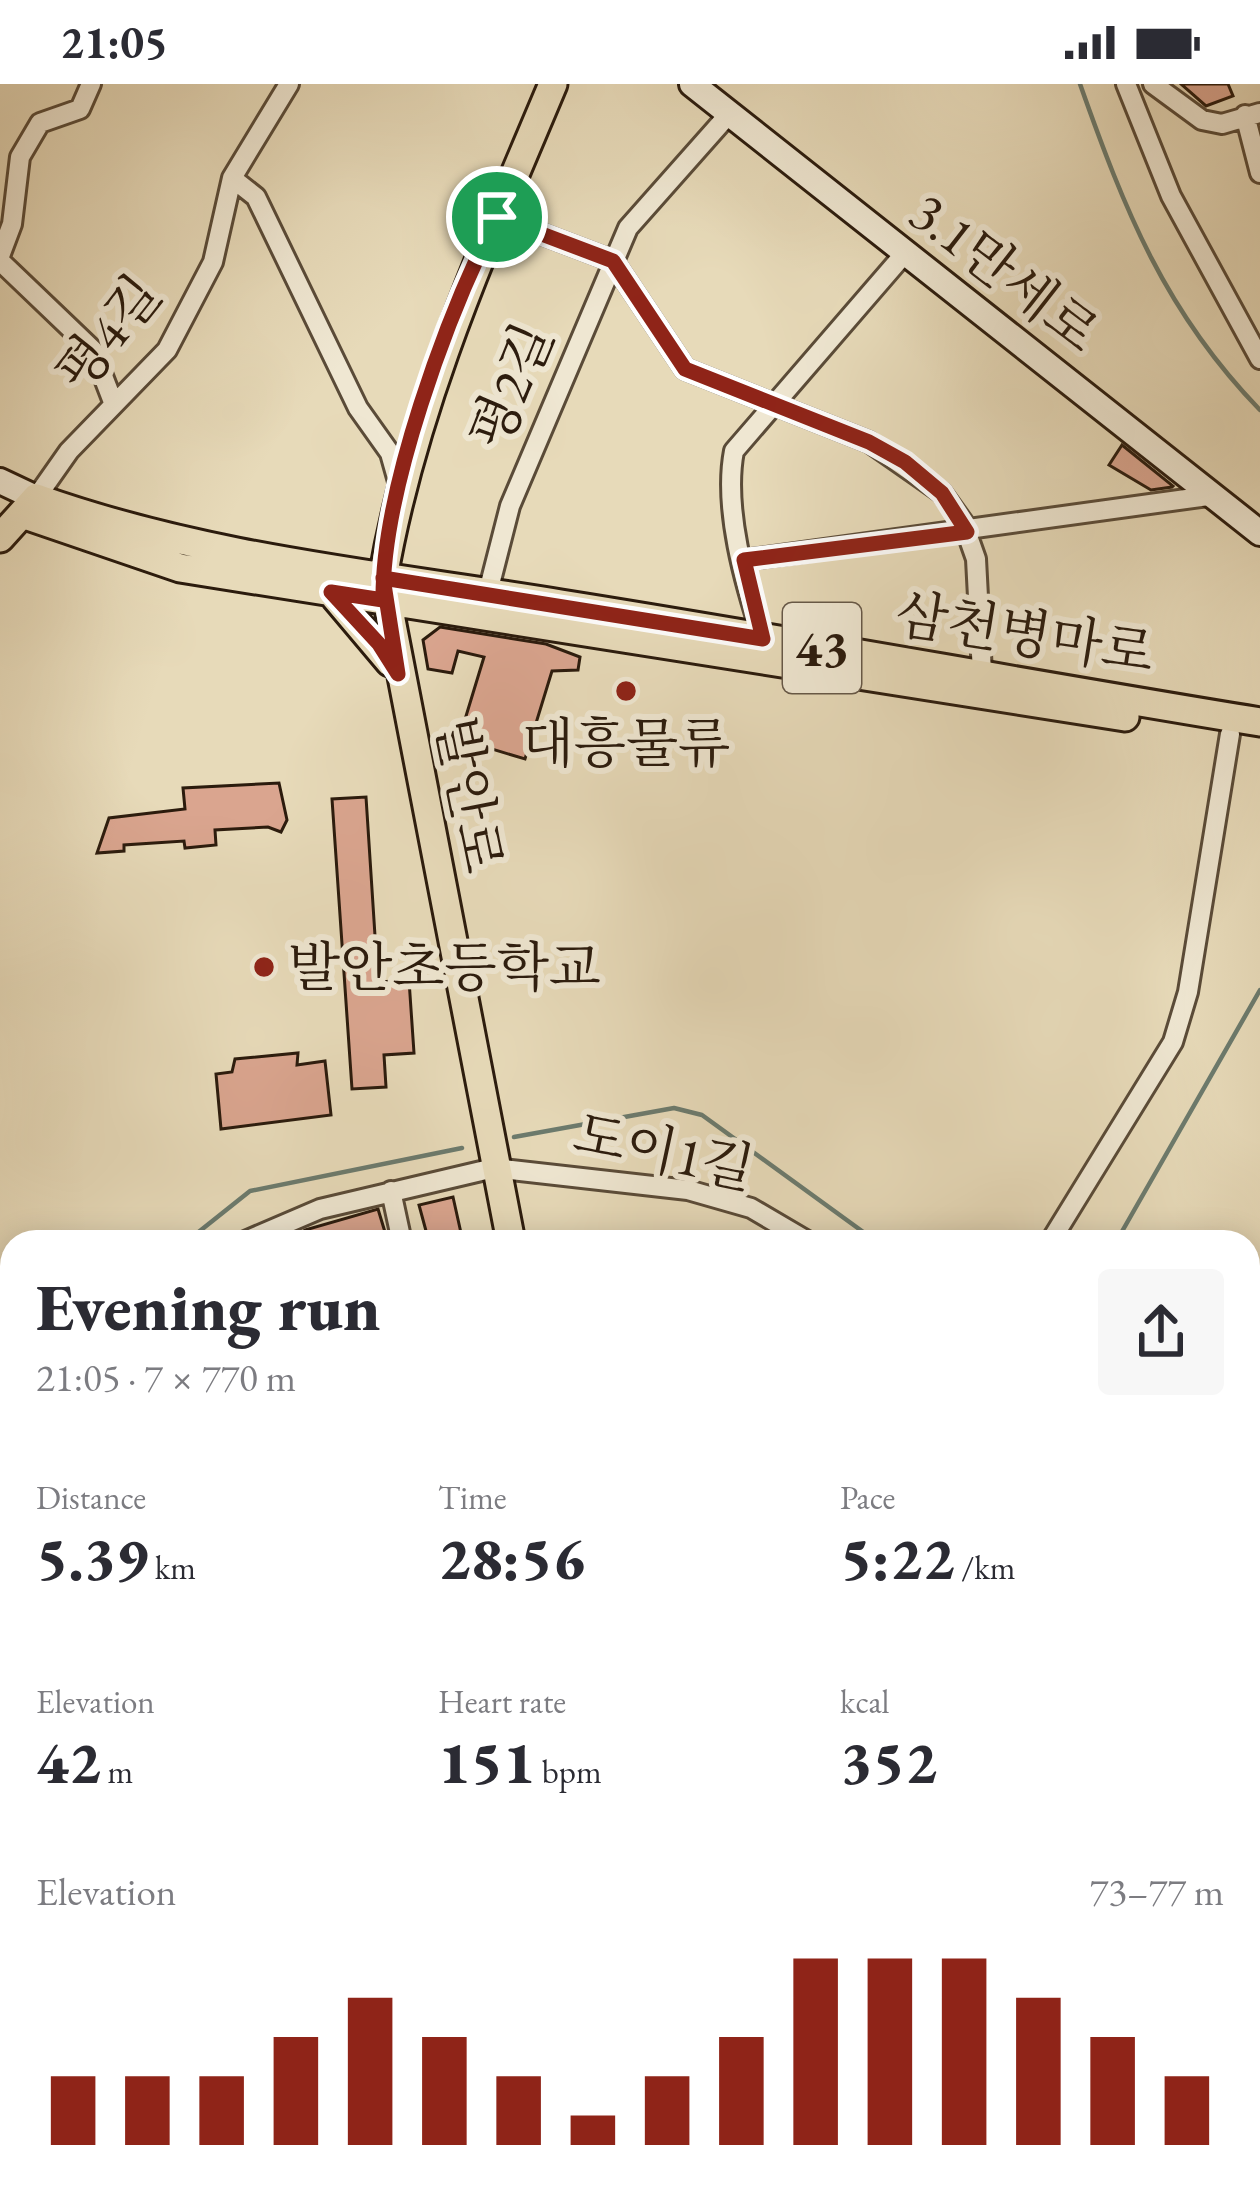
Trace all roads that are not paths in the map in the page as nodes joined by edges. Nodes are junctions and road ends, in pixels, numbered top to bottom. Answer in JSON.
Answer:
{"nodes":[{"id":1,"x":91,"y":84,"type":"edge"},
{"id":2,"x":289,"y":84,"type":"edge"},
{"id":3,"x":553,"y":84,"type":"edge"},
{"id":4,"x":692,"y":84,"type":"edge"},
{"id":5,"x":1126,"y":84,"type":"edge"},
{"id":6,"x":1153,"y":84,"type":"edge"},
{"id":7,"x":729,"y":114,"type":"junction"},
{"id":8,"x":1253,"y":114,"type":"edge"},
{"id":9,"x":1260,"y":173,"type":"edge"},
{"id":10,"x":232,"y":178,"type":"junction"},
{"id":11,"x":497,"y":217,"type":"junction"},
{"id":12,"x":904,"y":253,"type":"junction"},
{"id":13,"x":0,"y":259,"type":"edge"},
{"id":14,"x":613,"y":261,"type":"junction"},
{"id":15,"x":1260,"y":358,"type":"edge"},
{"id":16,"x":113,"y":402,"type":"junction"},
{"id":17,"x":776,"y":404,"type":"junction"},
{"id":18,"x":0,"y":481,"type":"edge"},
{"id":19,"x":399,"y":485,"type":"junction"},
{"id":20,"x":1208,"y":496,"type":"junction"},
{"id":21,"x":20,"y":505,"type":"edge"},
{"id":22,"x":967,"y":532,"type":"junction"},
{"id":23,"x":1260,"y":533,"type":"edge"},
{"id":24,"x":0,"y":538,"type":"edge"},
{"id":25,"x":744,"y":560,"type":"junction"},
{"id":26,"x":383,"y":589,"type":"junction"},
{"id":27,"x":331,"y":592,"type":"junction"},
{"id":28,"x":488,"y":592,"type":"junction"},
{"id":29,"x":435,"y":608,"type":"junction"},
{"id":30,"x":763,"y":639,"type":"junction"},
{"id":31,"x":396,"y":664,"type":"junction"},
{"id":32,"x":982,"y":674,"type":"junction"},
{"id":33,"x":1260,"y":722,"type":"edge"},
{"id":34,"x":1229,"y":734,"type":"junction"},
{"id":35,"x":1260,"y":739,"type":"edge"},
{"id":36,"x":494,"y":1168,"type":"junction"},
{"id":37,"x":391,"y":1191,"type":"junction"},
{"id":38,"x":270,"y":1230,"type":"edge"},
{"id":39,"x":399,"y":1230,"type":"edge"},
{"id":40,"x":508,"y":1230,"type":"edge"},
{"id":41,"x":789,"y":1230,"type":"edge"},
{"id":42,"x":1057,"y":1230,"type":"edge"}],
"edges":[{"from":1,"to":13,"type":"street"},
{"from":2,"to":10,"type":"street","name":"평4길"},
{"from":3,"to":11,"type":"main road"},
{"from":4,"to":7,"type":"street","name":"3.1만세로"},
{"from":5,"to":15,"type":"street"},
{"from":6,"to":8,"type":"street"},
{"from":7,"to":12,"type":"street","name":"3.1만세로"},
{"from":7,"to":14,"type":"street","name":"평2길"},
{"from":8,"to":9,"type":"street"},
{"from":10,"to":16,"type":"street","name":"평4길"},
{"from":10,"to":19,"type":"street"},
{"from":11,"to":14,"type":"street"},
{"from":11,"to":19,"type":"main road"},
{"from":12,"to":17,"type":"street"},
{"from":12,"to":20,"type":"street","name":"3.1만세로"},
{"from":13,"to":16,"type":"street"},
{"from":14,"to":17,"type":"street"},
{"from":14,"to":28,"type":"street","name":"평2길"},
{"from":16,"to":21,"type":"street","name":"평4길"},
{"from":17,"to":22,"type":"street"},
{"from":17,"to":25,"type":"street"},
{"from":18,"to":21,"type":"street","name":"삼천병마로"},
{"from":19,"to":26,"type":"main road"},
{"from":20,"to":22,"type":"street"},
{"from":20,"to":23,"type":"street","name":"3.1만세로"},
{"from":21,"to":24,"type":"main road"},
{"from":21,"to":26,"type":"main road","name":"삼천병마로","number":"43"},
{"from":21,"to":27,"type":"main road","name":"삼천병마로","number":"43"},
{"from":22,"to":25,"type":"street"},
{"from":22,"to":32,"type":"street"},
{"from":25,"to":30,"type":"street"},
{"from":26,"to":27,"type":"main road","name":"삼천병마로","number":"43"},
{"from":26,"to":28,"type":"main road","name":"삼천병마로","number":"43"},
{"from":26,"to":29,"type":"main road","name":"삼천병마로","number":"43"},
{"from":26,"to":31,"type":"main road","name":"발안로"},
{"from":27,"to":31,"type":"main road"},
{"from":28,"to":30,"type":"main road","name":"삼천병마로","number":"43"},
{"from":29,"to":31,"type":"main road"},
{"from":29,"to":34,"type":"main road","name":"삼천병마로","number":"43"},
{"from":30,"to":32,"type":"main road","name":"삼천병마로","number":"43"},
{"from":31,"to":36,"type":"main road","name":"발안로"},
{"from":32,"to":33,"type":"main road","name":"삼천병마로","number":"43"},
{"from":34,"to":35,"type":"main road","name":"삼천병마로","number":"43"},
{"from":34,"to":42,"type":"street"},
{"from":36,"to":37,"type":"street","name":"도이1길"},
{"from":36,"to":40,"type":"main road","name":"발안로"},
{"from":36,"to":41,"type":"street","name":"도이1길"},
{"from":37,"to":38,"type":"street","name":"도이1길"},
{"from":37,"to":39,"type":"street"}]}
